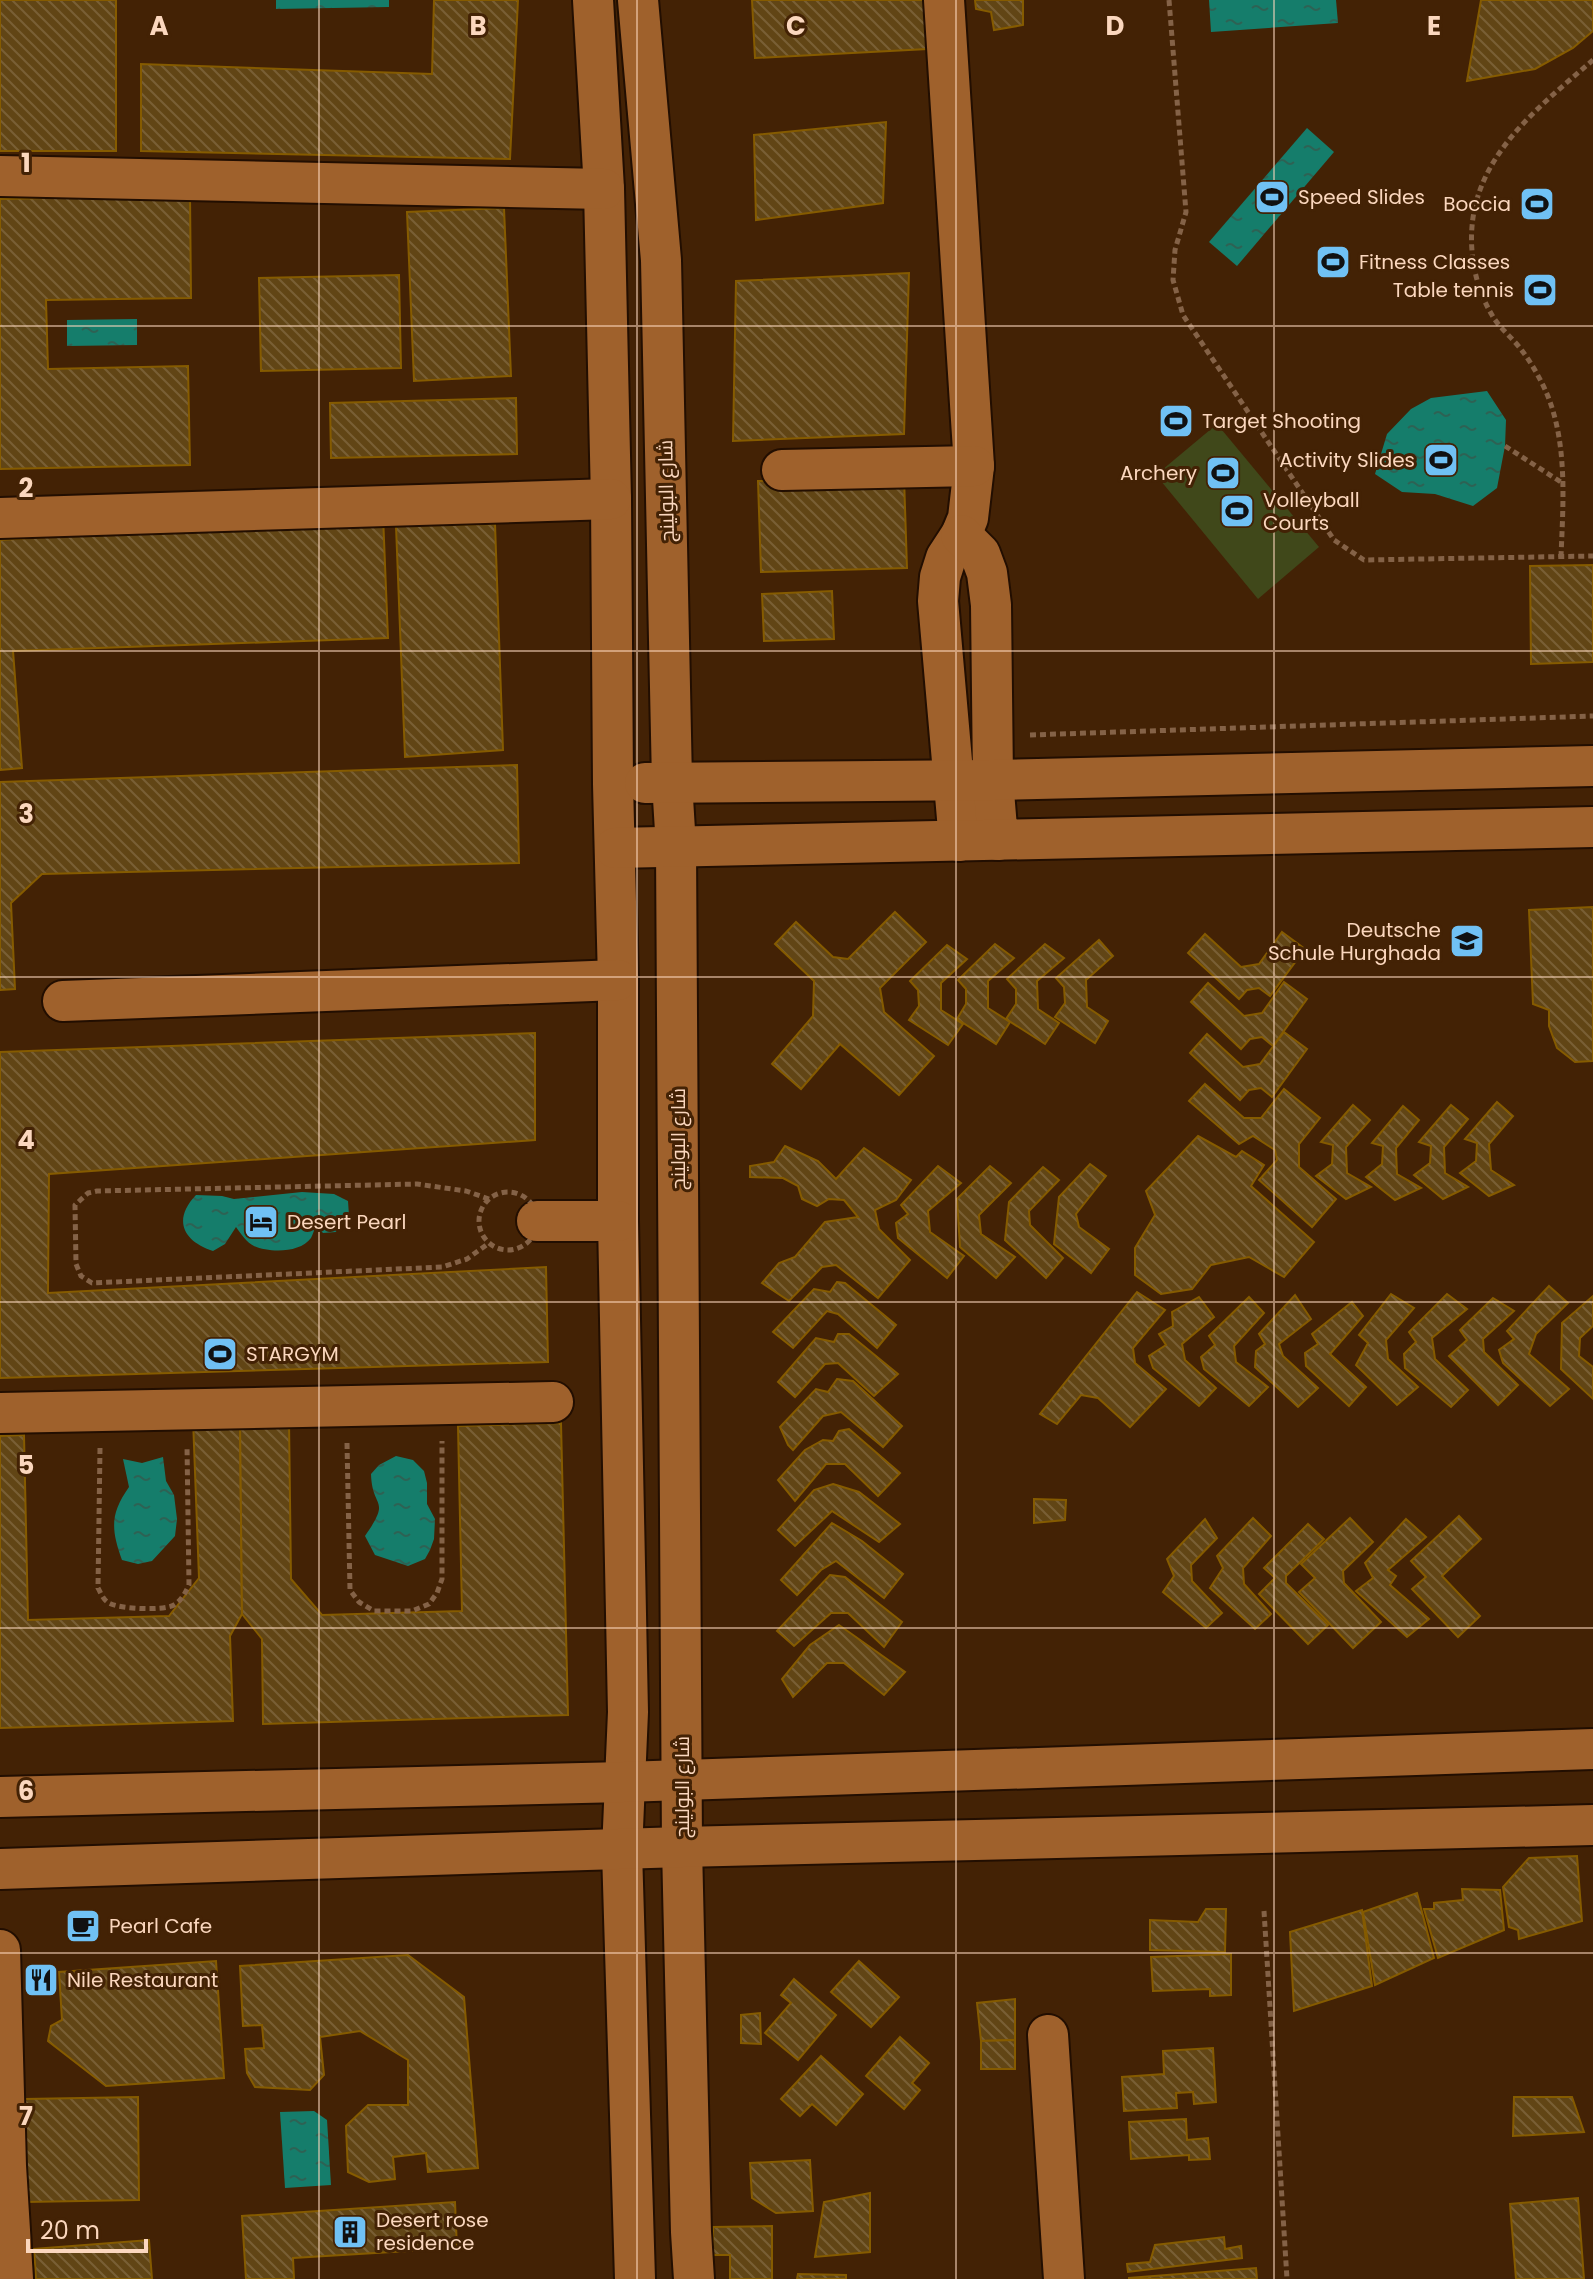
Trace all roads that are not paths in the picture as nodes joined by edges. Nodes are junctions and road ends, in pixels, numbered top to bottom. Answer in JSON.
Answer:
{"nodes":[{"id":1,"x":593,"y":0,"type":"edge"},
{"id":2,"x":638,"y":0,"type":"edge"},
{"id":3,"x":944,"y":0,"type":"edge"},
{"id":4,"x":0,"y":176,"type":"edge"},
{"id":5,"x":604,"y":189,"type":"junction"},
{"id":6,"x":974,"y":466,"type":"junction"},
{"id":7,"x":782,"y":470,"type":"dead end"},
{"id":8,"x":611,"y":499,"type":"junction"},
{"id":9,"x":0,"y":518,"type":"edge"},
{"id":10,"x":961,"y":535,"type":"junction"},
{"id":11,"x":1593,"y":766,"type":"edge"},
{"id":12,"x":974,"y":780,"type":"junction"},
{"id":13,"x":672,"y":782,"type":"junction"},
{"id":14,"x":613,"y":784,"type":"junction"},
{"id":15,"x":1593,"y":827,"type":"edge"},
{"id":16,"x":978,"y":841,"type":"junction"},
{"id":17,"x":676,"y":847,"type":"junction"},
{"id":18,"x":615,"y":848,"type":"junction"},
{"id":19,"x":618,"y":980,"type":"junction"},
{"id":20,"x":63,"y":1001,"type":"dead end"},
{"id":21,"x":537,"y":1221,"type":"dead end"},
{"id":22,"x":618,"y":1221,"type":"junction"},
{"id":23,"x":553,"y":1402,"type":"dead end"},
{"id":24,"x":0,"y":1413,"type":"edge"},
{"id":25,"x":1593,"y":1749,"type":"edge"},
{"id":26,"x":682,"y":1780,"type":"junction"},
{"id":27,"x":624,"y":1782,"type":"junction"},
{"id":28,"x":0,"y":1797,"type":"edge"},
{"id":29,"x":1593,"y":1825,"type":"edge"},
{"id":30,"x":682,"y":1847,"type":"junction"},
{"id":31,"x":622,"y":1851,"type":"junction"},
{"id":32,"x":0,"y":1869,"type":"edge"},
{"id":33,"x":0,"y":1950,"type":"edge"},
{"id":34,"x":1048,"y":2035,"type":"dead end"},
{"id":35,"x":3,"y":2167,"type":"edge"},
{"id":36,"x":13,"y":2279,"type":"edge"},
{"id":37,"x":635,"y":2279,"type":"edge"},
{"id":38,"x":694,"y":2279,"type":"edge"},
{"id":39,"x":1064,"y":2279,"type":"edge"}],
"edges":[{"from":1,"to":5,"type":"street"},
{"from":2,"to":13,"type":"street","name":"شارع البولينج"},
{"from":3,"to":6,"type":"street"},
{"from":4,"to":5,"type":"street"},
{"from":5,"to":8,"type":"street"},
{"from":6,"to":7,"type":"street"},
{"from":6,"to":10,"type":"street"},
{"from":8,"to":9,"type":"street"},
{"from":8,"to":14,"type":"street"},
{"from":10,"to":12,"type":"street"},
{"from":10,"to":12,"type":"street"},
{"from":11,"to":12,"type":"street"},
{"from":12,"to":13,"type":"street"},
{"from":12,"to":16,"type":"street"},
{"from":13,"to":14,"type":"street"},
{"from":13,"to":17,"type":"street","name":"شارع البولينج"},
{"from":14,"to":18,"type":"street"},
{"from":15,"to":16,"type":"street"},
{"from":16,"to":17,"type":"street"},
{"from":17,"to":18,"type":"street"},
{"from":17,"to":26,"type":"street","name":"شارع البولينج"},
{"from":18,"to":19,"type":"street"},
{"from":19,"to":20,"type":"street"},
{"from":19,"to":22,"type":"street"},
{"from":21,"to":22,"type":"street"},
{"from":22,"to":27,"type":"street"},
{"from":23,"to":24,"type":"street"},
{"from":25,"to":26,"type":"street"},
{"from":26,"to":27,"type":"street"},
{"from":26,"to":30,"type":"street","name":"شارع البولينج"},
{"from":27,"to":28,"type":"street"},
{"from":27,"to":31,"type":"street"},
{"from":29,"to":30,"type":"street"},
{"from":30,"to":31,"type":"street"},
{"from":30,"to":38,"type":"street","name":"شارع البولينج"},
{"from":31,"to":32,"type":"street"},
{"from":31,"to":37,"type":"street"},
{"from":33,"to":35,"type":"street"},
{"from":34,"to":39,"type":"street"},
{"from":35,"to":36,"type":"street"}]}
